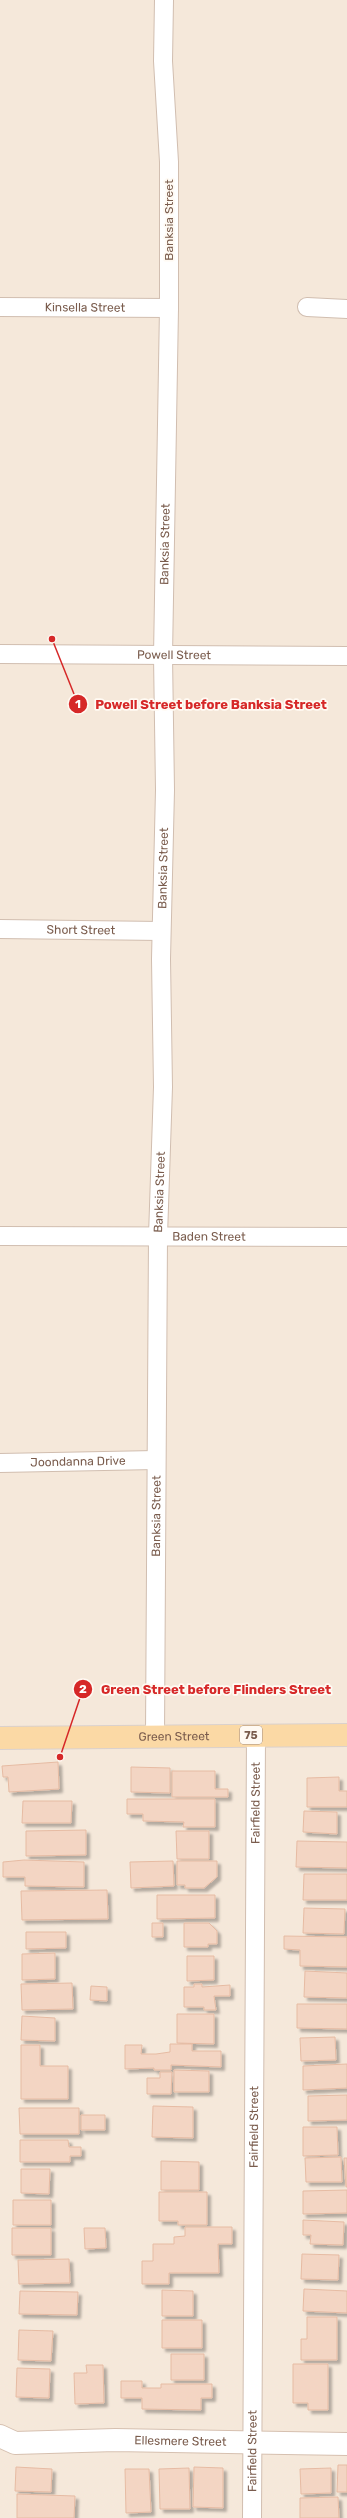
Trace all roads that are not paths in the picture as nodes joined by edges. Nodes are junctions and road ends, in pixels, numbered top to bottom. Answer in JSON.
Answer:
{"nodes":[{"id":1,"x":164,"y":0,"type":"edge"},
{"id":2,"x":0,"y":307,"type":"edge"},
{"id":3,"x":307,"y":307,"type":"dead end"},
{"id":4,"x":169,"y":308,"type":"junction"},
{"id":5,"x":347,"y":309,"type":"edge"},
{"id":6,"x":0,"y":654,"type":"edge"},
{"id":7,"x":163,"y":656,"type":"junction"},
{"id":8,"x":347,"y":656,"type":"edge"},
{"id":9,"x":0,"y":929,"type":"edge"},
{"id":10,"x":161,"y":931,"type":"junction"},
{"id":11,"x":0,"y":1236,"type":"edge"},
{"id":12,"x":158,"y":1236,"type":"junction"},
{"id":13,"x":347,"y":1237,"type":"edge"},
{"id":14,"x":156,"y":1460,"type":"junction"},
{"id":15,"x":0,"y":1463,"type":"edge"},
{"id":16,"x":256,"y":1735,"type":"junction"},
{"id":17,"x":347,"y":1735,"type":"edge"},
{"id":18,"x":155,"y":1736,"type":"junction"},
{"id":19,"x":0,"y":1738,"type":"edge"},
{"id":20,"x":5,"y":2443,"type":"edge"},
{"id":21,"x":252,"y":2443,"type":"junction"},
{"id":22,"x":347,"y":2444,"type":"edge"},
{"id":23,"x":252,"y":2518,"type":"edge"}],
"edges":[{"from":1,"to":4,"type":"street","name":"Banksia Street"},
{"from":2,"to":4,"type":"street","name":"Kinsella Street"},
{"from":3,"to":5,"type":"street"},
{"from":4,"to":7,"type":"street","name":"Banksia Street"},
{"from":6,"to":7,"type":"street","name":"Powell Street"},
{"from":7,"to":8,"type":"street","name":"Powell Street"},
{"from":7,"to":10,"type":"street","name":"Banksia Street"},
{"from":9,"to":10,"type":"street","name":"Short Street"},
{"from":10,"to":12,"type":"street","name":"Banksia Street"},
{"from":11,"to":12,"type":"street","name":"Baden Street"},
{"from":12,"to":13,"type":"street","name":"Baden Street"},
{"from":12,"to":14,"type":"street","name":"Banksia Street"},
{"from":14,"to":15,"type":"street","name":"Joondanna Drive"},
{"from":14,"to":18,"type":"street","name":"Banksia Street"},
{"from":16,"to":17,"type":"main road","name":"Green Street","number":"75"},
{"from":16,"to":18,"type":"main road","name":"Green Street","number":"75"},
{"from":16,"to":21,"type":"street","name":"Fairfield Street"},
{"from":18,"to":19,"type":"main road","name":"Green Street","number":"75"},
{"from":20,"to":21,"type":"street","name":"Ellesmere Street"},
{"from":21,"to":22,"type":"street","name":"Ellesmere Street"},
{"from":21,"to":23,"type":"street","name":"Fairfield Street"}]}
